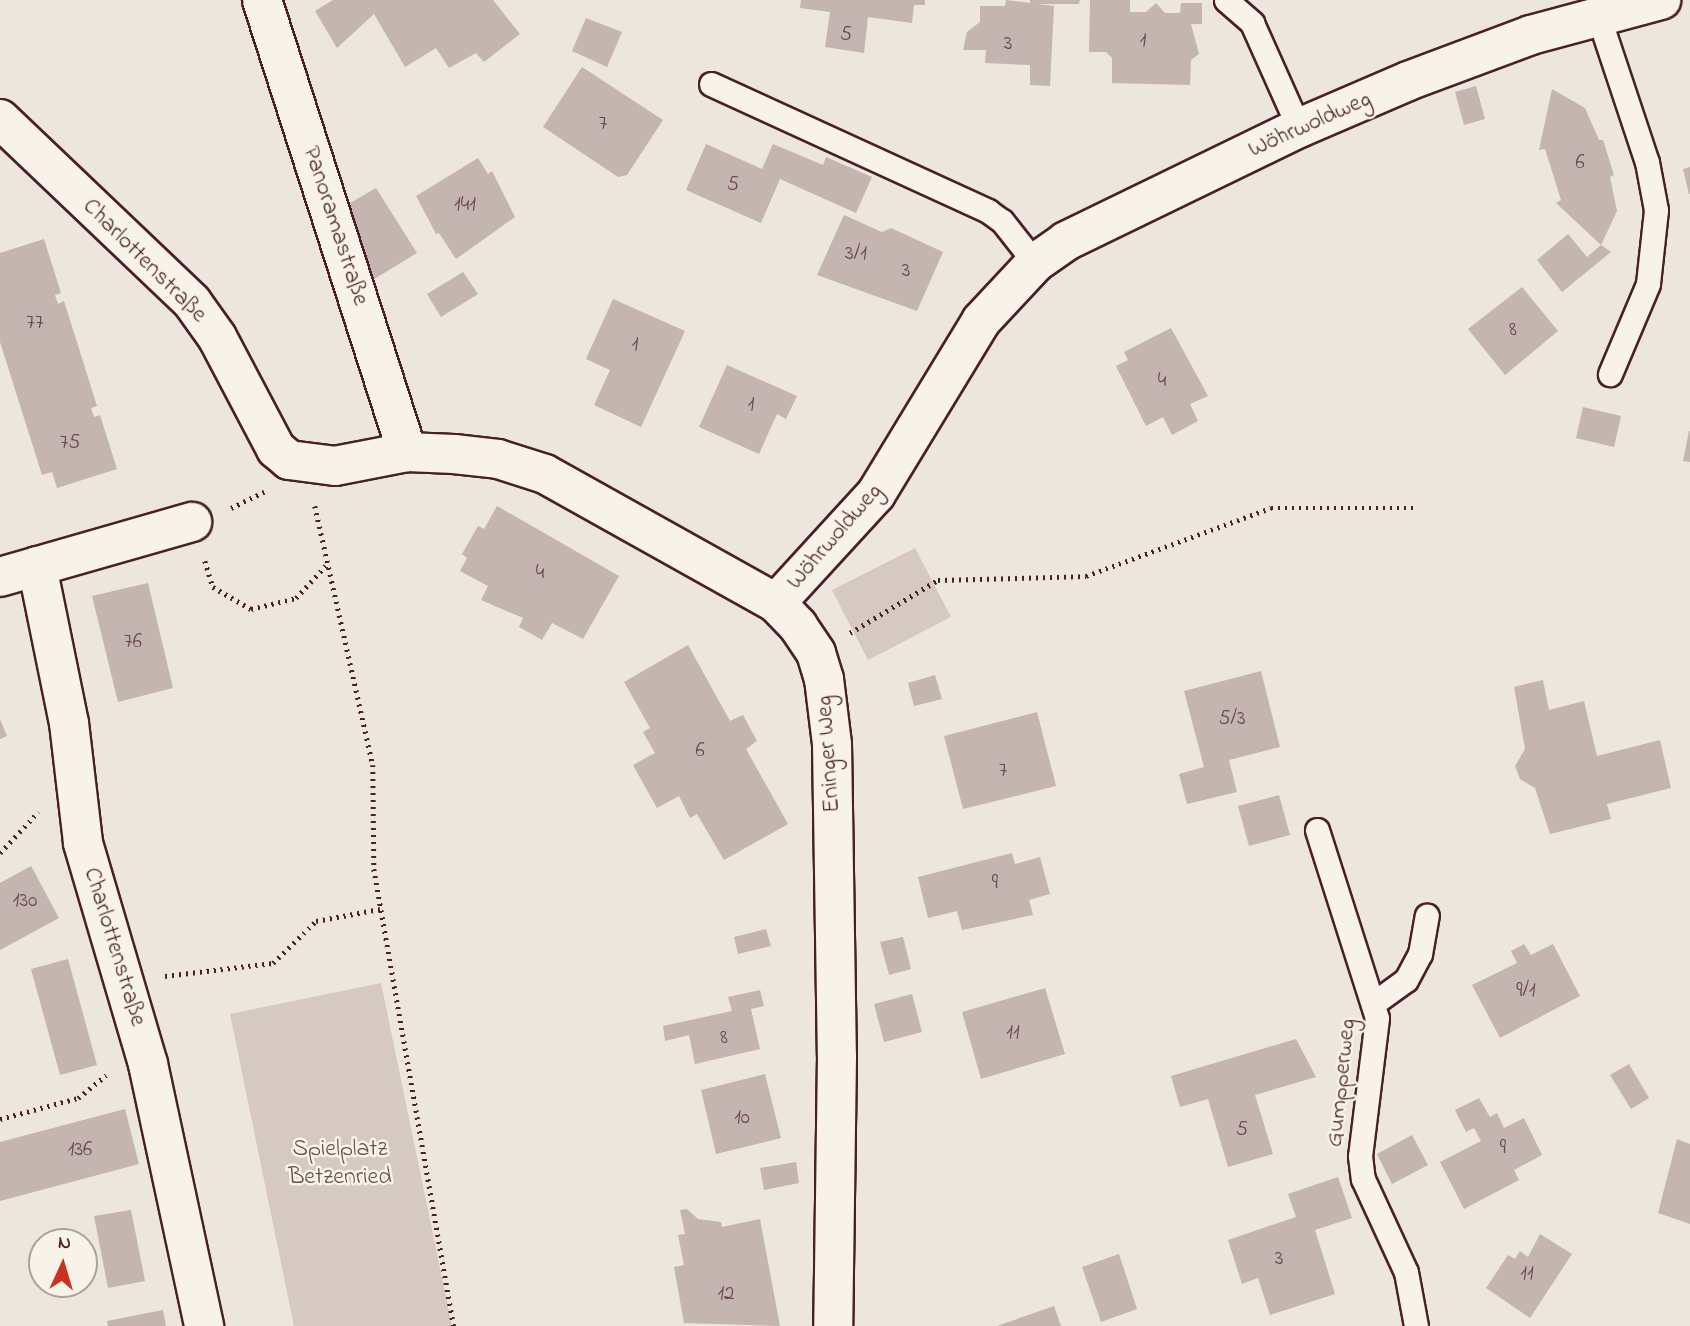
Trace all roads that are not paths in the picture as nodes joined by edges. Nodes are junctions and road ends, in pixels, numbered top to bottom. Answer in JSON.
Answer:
{"nodes":[{"id":1,"x":262,"y":0,"type":"edge"},
{"id":2,"x":1226,"y":0,"type":"edge"},
{"id":3,"x":1661,"y":0,"type":"edge"},
{"id":4,"x":1598,"y":15,"type":"junction"},
{"id":5,"x":710,"y":85,"type":"dead end"},
{"id":6,"x":0,"y":119,"type":"edge"},
{"id":7,"x":1299,"y":128,"type":"junction"},
{"id":8,"x":1035,"y":262,"type":"junction"},
{"id":9,"x":1610,"y":374,"type":"dead end"},
{"id":10,"x":407,"y":452,"type":"junction"},
{"id":11,"x":192,"y":522,"type":"road end"},
{"id":12,"x":37,"y":565,"type":"junction"},
{"id":13,"x":0,"y":577,"type":"edge"},
{"id":14,"x":776,"y":603,"type":"junction"},
{"id":15,"x":1317,"y":830,"type":"dead end"},
{"id":16,"x":1427,"y":916,"type":"dead end"},
{"id":17,"x":1374,"y":1003,"type":"junction"},
{"id":18,"x":204,"y":1326,"type":"edge"},
{"id":19,"x":833,"y":1326,"type":"edge"},
{"id":20,"x":1416,"y":1326,"type":"edge"}],
"edges":[{"from":1,"to":10,"type":"street","name":"Panoramastraße"},
{"from":2,"to":7,"type":"lane"},
{"from":3,"to":4,"type":"street","name":"Wöhrwoldweg"},
{"from":4,"to":7,"type":"street","name":"Wöhrwoldweg"},
{"from":4,"to":9,"type":"lane"},
{"from":5,"to":8,"type":"lane"},
{"from":6,"to":10,"type":"street","name":"Charlottenstraße"},
{"from":7,"to":8,"type":"street","name":"Wöhrwoldweg"},
{"from":8,"to":14,"type":"street","name":"Wöhrwoldweg"},
{"from":10,"to":14,"type":"street","name":"Eninger Weg"},
{"from":11,"to":12,"type":"street"},
{"from":12,"to":13,"type":"street"},
{"from":12,"to":18,"type":"street","name":"Charlottenstraße"},
{"from":14,"to":19,"type":"street","name":"Eninger Weg"},
{"from":15,"to":17,"type":"lane","name":"Gumpperweg"},
{"from":16,"to":17,"type":"lane","name":"Gumpperweg"},
{"from":17,"to":20,"type":"lane","name":"Gumpperweg"}]}
